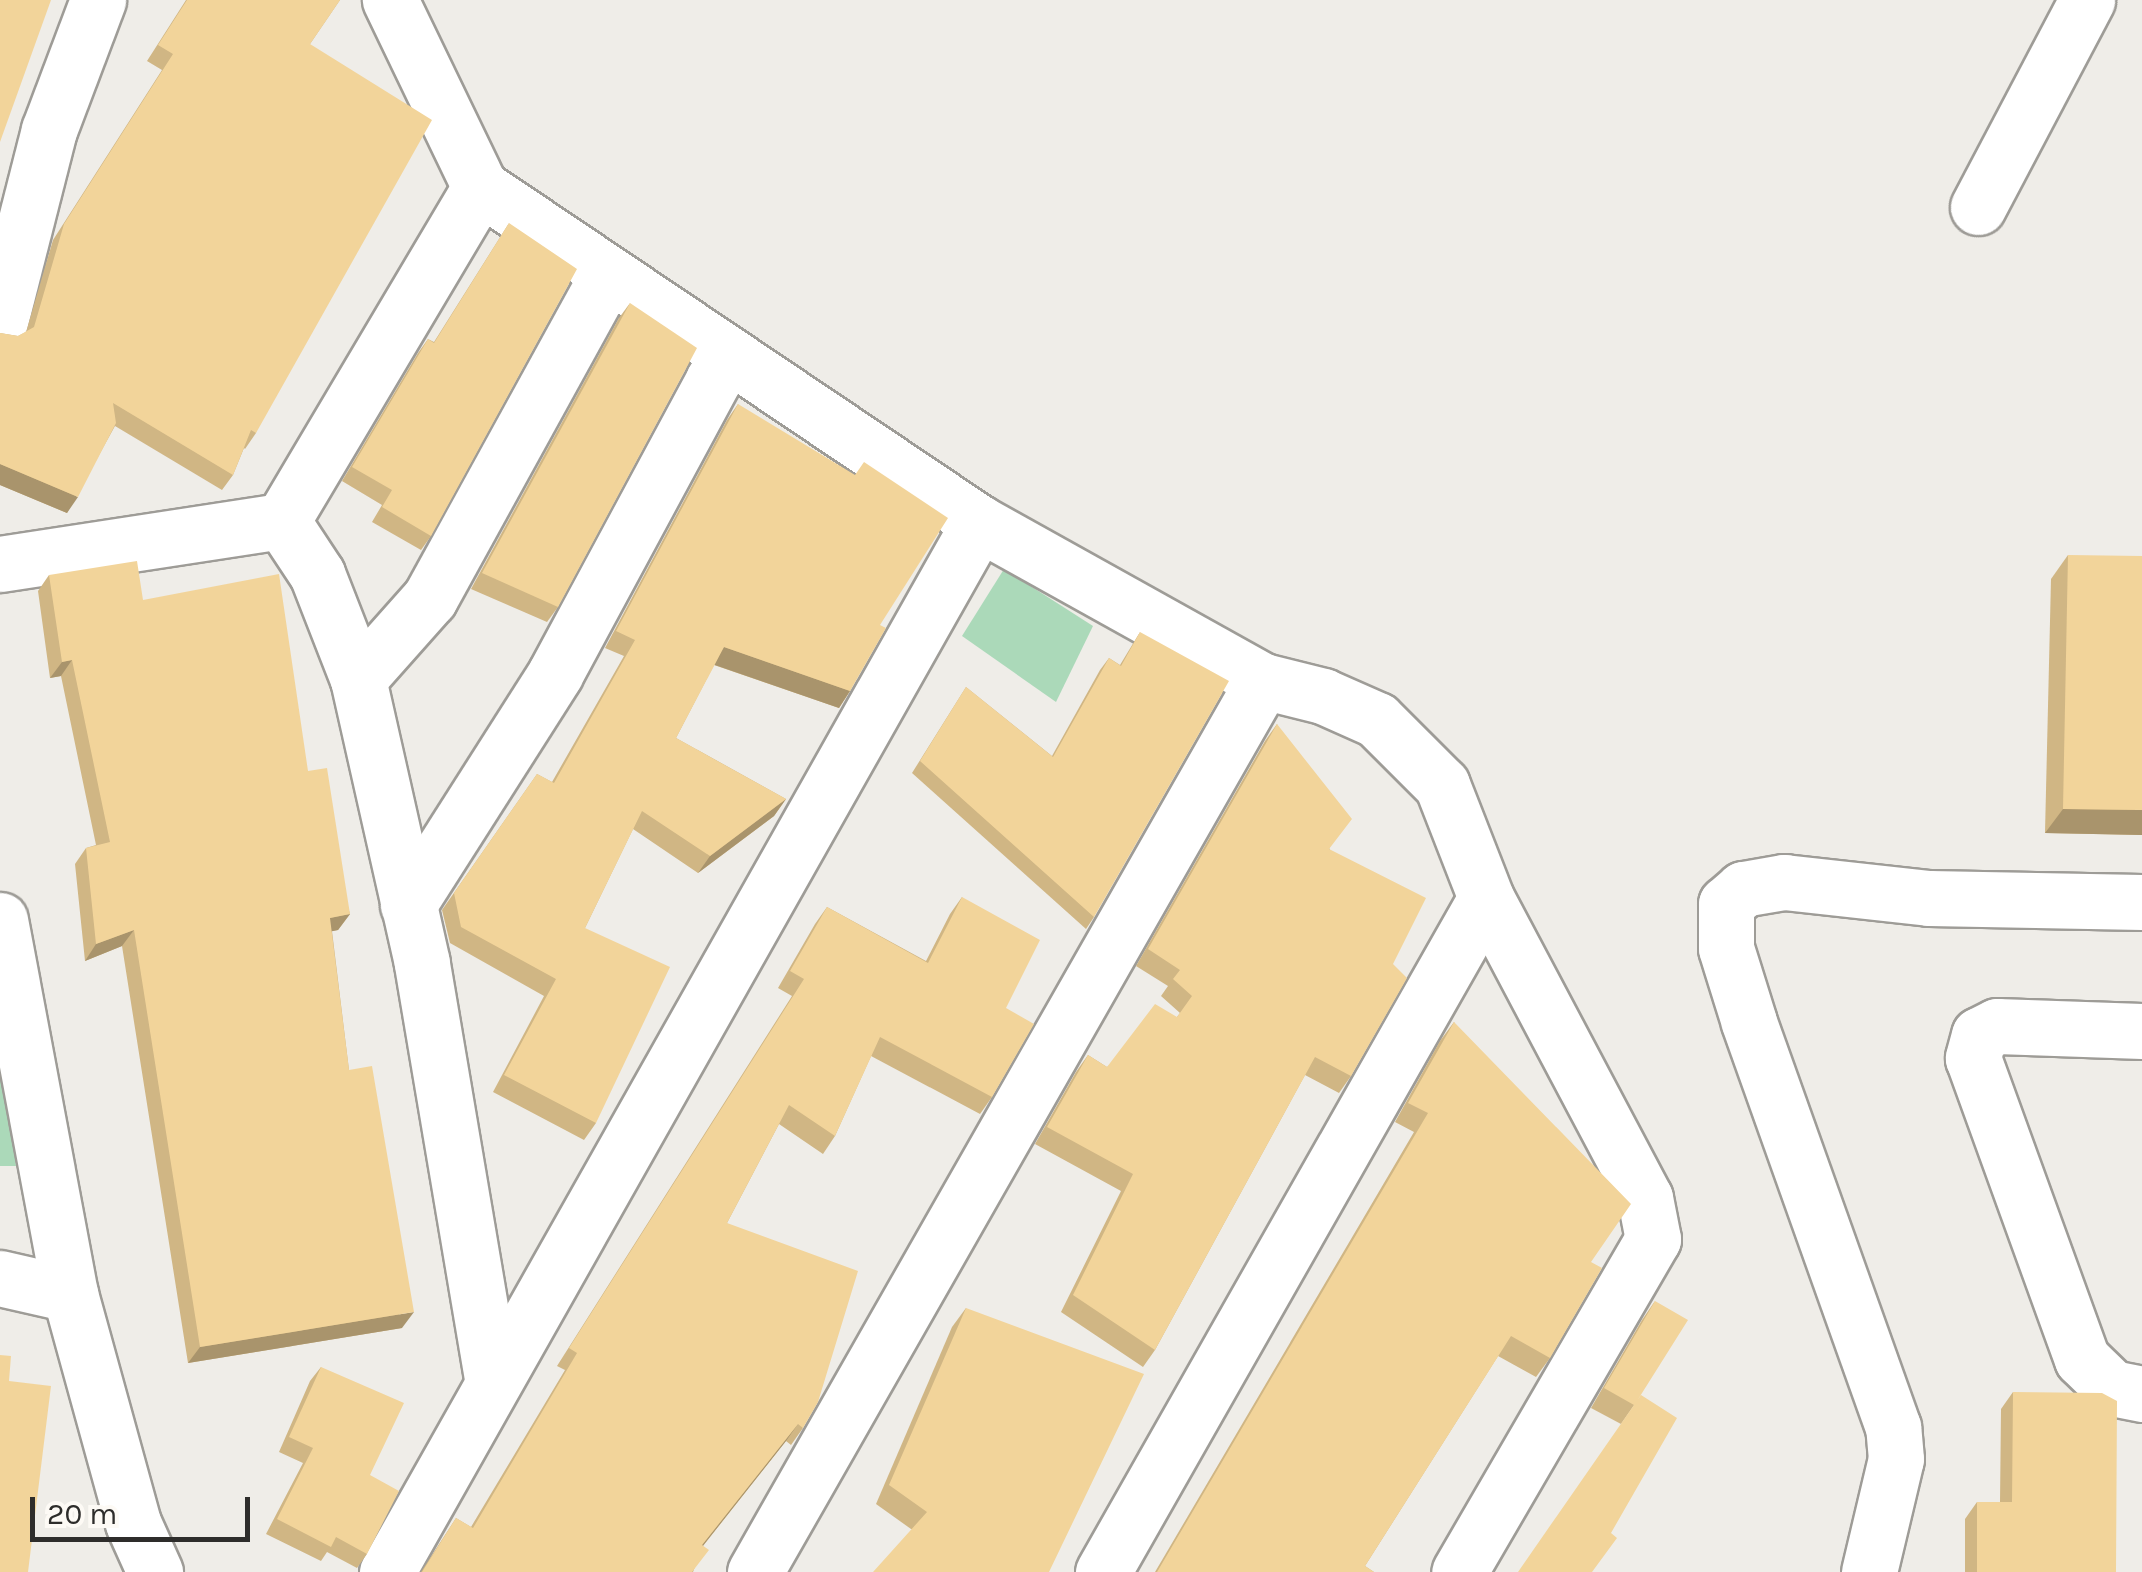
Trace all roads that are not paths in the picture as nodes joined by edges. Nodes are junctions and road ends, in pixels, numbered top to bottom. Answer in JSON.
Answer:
{"nodes":[{"id":1,"x":98,"y":0,"type":"edge"},
{"id":2,"x":390,"y":0,"type":"edge"},
{"id":3,"x":2087,"y":0,"type":"edge"},
{"id":4,"x":480,"y":188,"type":"junction"},
{"id":5,"x":1978,"y":207,"type":"dead end"},
{"id":6,"x":608,"y":276,"type":"junction"},
{"id":7,"x":0,"y":322,"type":"edge"},
{"id":8,"x":731,"y":357,"type":"junction"},
{"id":9,"x":282,"y":522,"type":"junction"},
{"id":10,"x":980,"y":523,"type":"junction"},
{"id":11,"x":0,"y":564,"type":"edge"},
{"id":12,"x":358,"y":679,"type":"junction"},
{"id":13,"x":1263,"y":682,"type":"junction"},
{"id":14,"x":1486,"y":898,"type":"junction"},
{"id":15,"x":2142,"y":902,"type":"edge"},
{"id":16,"x":408,"y":905,"type":"junction"},
{"id":17,"x":0,"y":920,"type":"edge"},
{"id":18,"x":2142,"y":1031,"type":"edge"},
{"id":19,"x":0,"y":1278,"type":"edge"},
{"id":20,"x":70,"y":1294,"type":"junction"},
{"id":21,"x":492,"y":1378,"type":"junction"},
{"id":22,"x":2142,"y":1394,"type":"edge"},
{"id":23,"x":155,"y":1572,"type":"edge"},
{"id":24,"x":387,"y":1572,"type":"edge"},
{"id":25,"x":755,"y":1572,"type":"edge"},
{"id":26,"x":1102,"y":1572,"type":"edge"},
{"id":27,"x":1459,"y":1572,"type":"edge"},
{"id":28,"x":1869,"y":1572,"type":"edge"}],
"edges":[{"from":1,"to":7,"type":"street"},
{"from":2,"to":4,"type":"street"},
{"from":3,"to":5,"type":"street"},
{"from":4,"to":6,"type":"street"},
{"from":4,"to":9,"type":"street"},
{"from":6,"to":8,"type":"street"},
{"from":6,"to":12,"type":"street"},
{"from":8,"to":10,"type":"street"},
{"from":8,"to":16,"type":"street"},
{"from":9,"to":11,"type":"street"},
{"from":9,"to":12,"type":"street"},
{"from":10,"to":13,"type":"street"},
{"from":10,"to":21,"type":"street"},
{"from":12,"to":16,"type":"street"},
{"from":13,"to":14,"type":"street"},
{"from":13,"to":25,"type":"street"},
{"from":14,"to":26,"type":"street"},
{"from":14,"to":27,"type":"street"},
{"from":15,"to":28,"type":"street"},
{"from":16,"to":21,"type":"street"},
{"from":17,"to":20,"type":"street"},
{"from":18,"to":22,"type":"street"},
{"from":19,"to":20,"type":"street"},
{"from":20,"to":23,"type":"street"},
{"from":21,"to":24,"type":"street"}]}
